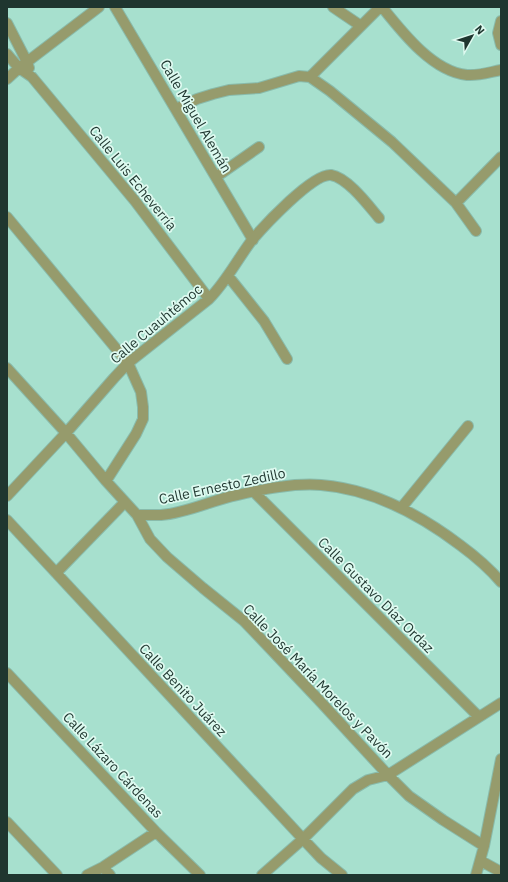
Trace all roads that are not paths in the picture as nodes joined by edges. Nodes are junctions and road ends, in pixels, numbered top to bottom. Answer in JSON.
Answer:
{"nodes":[{"id":1,"x":99,"y":7,"type":"edge"},
{"id":2,"x":115,"y":7,"type":"edge"},
{"id":3,"x":333,"y":7,"type":"edge"},
{"id":4,"x":381,"y":7,"type":"edge"},
{"id":5,"x":500,"y":22,"type":"edge"},
{"id":6,"x":7,"y":23,"type":"edge"},
{"id":7,"x":361,"y":26,"type":"junction"},
{"id":8,"x":501,"y":45,"type":"edge"},
{"id":9,"x":7,"y":54,"type":"edge"},
{"id":10,"x":23,"y":65,"type":"junction"},
{"id":11,"x":501,"y":70,"type":"edge"},
{"id":12,"x":310,"y":77,"type":"junction"},
{"id":13,"x":7,"y":79,"type":"edge"},
{"id":14,"x":176,"y":109,"type":"junction"},
{"id":15,"x":259,"y":147,"type":"dead end"},
{"id":16,"x":501,"y":157,"type":"edge"},
{"id":17,"x":216,"y":177,"type":"junction"},
{"id":18,"x":456,"y":203,"type":"junction"},
{"id":19,"x":7,"y":217,"type":"edge"},
{"id":20,"x":379,"y":218,"type":"dead end"},
{"id":21,"x":476,"y":231,"type":"dead end"},
{"id":22,"x":253,"y":240,"type":"junction"},
{"id":23,"x":229,"y":277,"type":"junction"},
{"id":24,"x":209,"y":300,"type":"junction"},
{"id":25,"x":287,"y":359,"type":"dead end"},
{"id":26,"x":128,"y":364,"type":"junction"},
{"id":27,"x":7,"y":368,"type":"edge"},
{"id":28,"x":468,"y":426,"type":"dead end"},
{"id":29,"x":66,"y":433,"type":"junction"},
{"id":30,"x":106,"y":481,"type":"junction"},
{"id":31,"x":254,"y":492,"type":"junction"},
{"id":32,"x":7,"y":496,"type":"edge"},
{"id":33,"x":125,"y":502,"type":"junction"},
{"id":34,"x":402,"y":507,"type":"junction"},
{"id":35,"x":137,"y":515,"type":"junction"},
{"id":36,"x":7,"y":520,"type":"edge"},
{"id":37,"x":56,"y":573,"type":"junction"},
{"id":38,"x":501,"y":582,"type":"edge"},
{"id":39,"x":7,"y":673,"type":"edge"},
{"id":40,"x":501,"y":703,"type":"edge"},
{"id":41,"x":479,"y":717,"type":"junction"},
{"id":42,"x":501,"y":759,"type":"edge"},
{"id":43,"x":388,"y":775,"type":"junction"},
{"id":44,"x":7,"y":822,"type":"edge"},
{"id":45,"x":156,"y":832,"type":"junction"},
{"id":46,"x":303,"y":839,"type":"junction"},
{"id":47,"x":484,"y":846,"type":"junction"},
{"id":48,"x":481,"y":861,"type":"junction"},
{"id":49,"x":103,"y":867,"type":"junction"},
{"id":50,"x":501,"y":872,"type":"edge"},
{"id":51,"x":58,"y":875,"type":"edge"},
{"id":52,"x":87,"y":875,"type":"edge"},
{"id":53,"x":110,"y":875,"type":"edge"},
{"id":54,"x":200,"y":875,"type":"edge"},
{"id":55,"x":262,"y":875,"type":"edge"},
{"id":56,"x":342,"y":875,"type":"edge"},
{"id":57,"x":476,"y":875,"type":"edge"}],
"edges":[{"from":1,"to":10,"type":"street"},
{"from":2,"to":14,"type":"street","name":"Calle Miguel Alemán"},
{"from":3,"to":7,"type":"street"},
{"from":4,"to":7,"type":"street"},
{"from":4,"to":11,"type":"street"},
{"from":5,"to":8,"type":"street"},
{"from":6,"to":10,"type":"street"},
{"from":7,"to":12,"type":"street"},
{"from":9,"to":10,"type":"street","name":"Calle Luis Echeverría"},
{"from":10,"to":13,"type":"street"},
{"from":10,"to":24,"type":"street","name":"Calle Luis Echeverría"},
{"from":12,"to":14,"type":"street"},
{"from":12,"to":18,"type":"street"},
{"from":14,"to":17,"type":"street","name":"Calle Miguel Alemán"},
{"from":15,"to":17,"type":"street"},
{"from":16,"to":18,"type":"street"},
{"from":17,"to":22,"type":"street","name":"Calle Miguel Alemán"},
{"from":18,"to":21,"type":"street"},
{"from":19,"to":26,"type":"street"},
{"from":20,"to":22,"type":"street","name":"Calle Cuauhtémoc"},
{"from":22,"to":23,"type":"street","name":"Calle Cuauhtémoc"},
{"from":23,"to":24,"type":"street","name":"Calle Cuauhtémoc"},
{"from":23,"to":25,"type":"street"},
{"from":24,"to":26,"type":"street","name":"Calle Cuauhtémoc"},
{"from":26,"to":29,"type":"street","name":"Calle Cuauhtémoc"},
{"from":26,"to":30,"type":"street"},
{"from":27,"to":29,"type":"street","name":"Calle José María Morelos y Pavón"},
{"from":28,"to":34,"type":"street"},
{"from":29,"to":30,"type":"street","name":"Calle José María Morelos y Pavón"},
{"from":29,"to":32,"type":"street","name":"Calle Cuauhtémoc"},
{"from":30,"to":33,"type":"street","name":"Calle José María Morelos y Pavón"},
{"from":31,"to":34,"type":"street","name":"Calle Ernesto Zedillo"},
{"from":31,"to":35,"type":"street","name":"Calle Ernesto Zedillo"},
{"from":31,"to":41,"type":"street","name":"Calle Gustavo Díaz Ordaz"},
{"from":33,"to":35,"type":"street","name":"Calle José María Morelos y Pavón"},
{"from":33,"to":37,"type":"street"},
{"from":34,"to":38,"type":"street","name":"Calle Ernesto Zedillo"},
{"from":35,"to":43,"type":"street","name":"Calle José María Morelos y Pavón"},
{"from":36,"to":37,"type":"street","name":"Calle Benito Juárez"},
{"from":37,"to":46,"type":"street","name":"Calle Benito Juárez"},
{"from":39,"to":45,"type":"street","name":"Calle Lázaro Cárdenas"},
{"from":40,"to":41,"type":"street"},
{"from":41,"to":43,"type":"street"},
{"from":42,"to":47,"type":"street"},
{"from":43,"to":46,"type":"street"},
{"from":43,"to":47,"type":"street","name":"Calle José María Morelos y Pavón"},
{"from":44,"to":51,"type":"street"},
{"from":45,"to":49,"type":"street"},
{"from":45,"to":54,"type":"street","name":"Calle Lázaro Cárdenas"},
{"from":46,"to":55,"type":"street"},
{"from":46,"to":56,"type":"street","name":"Calle Benito Juárez"},
{"from":47,"to":48,"type":"street"},
{"from":48,"to":50,"type":"street"},
{"from":48,"to":57,"type":"street"},
{"from":49,"to":52,"type":"street"},
{"from":49,"to":53,"type":"street"}]}
